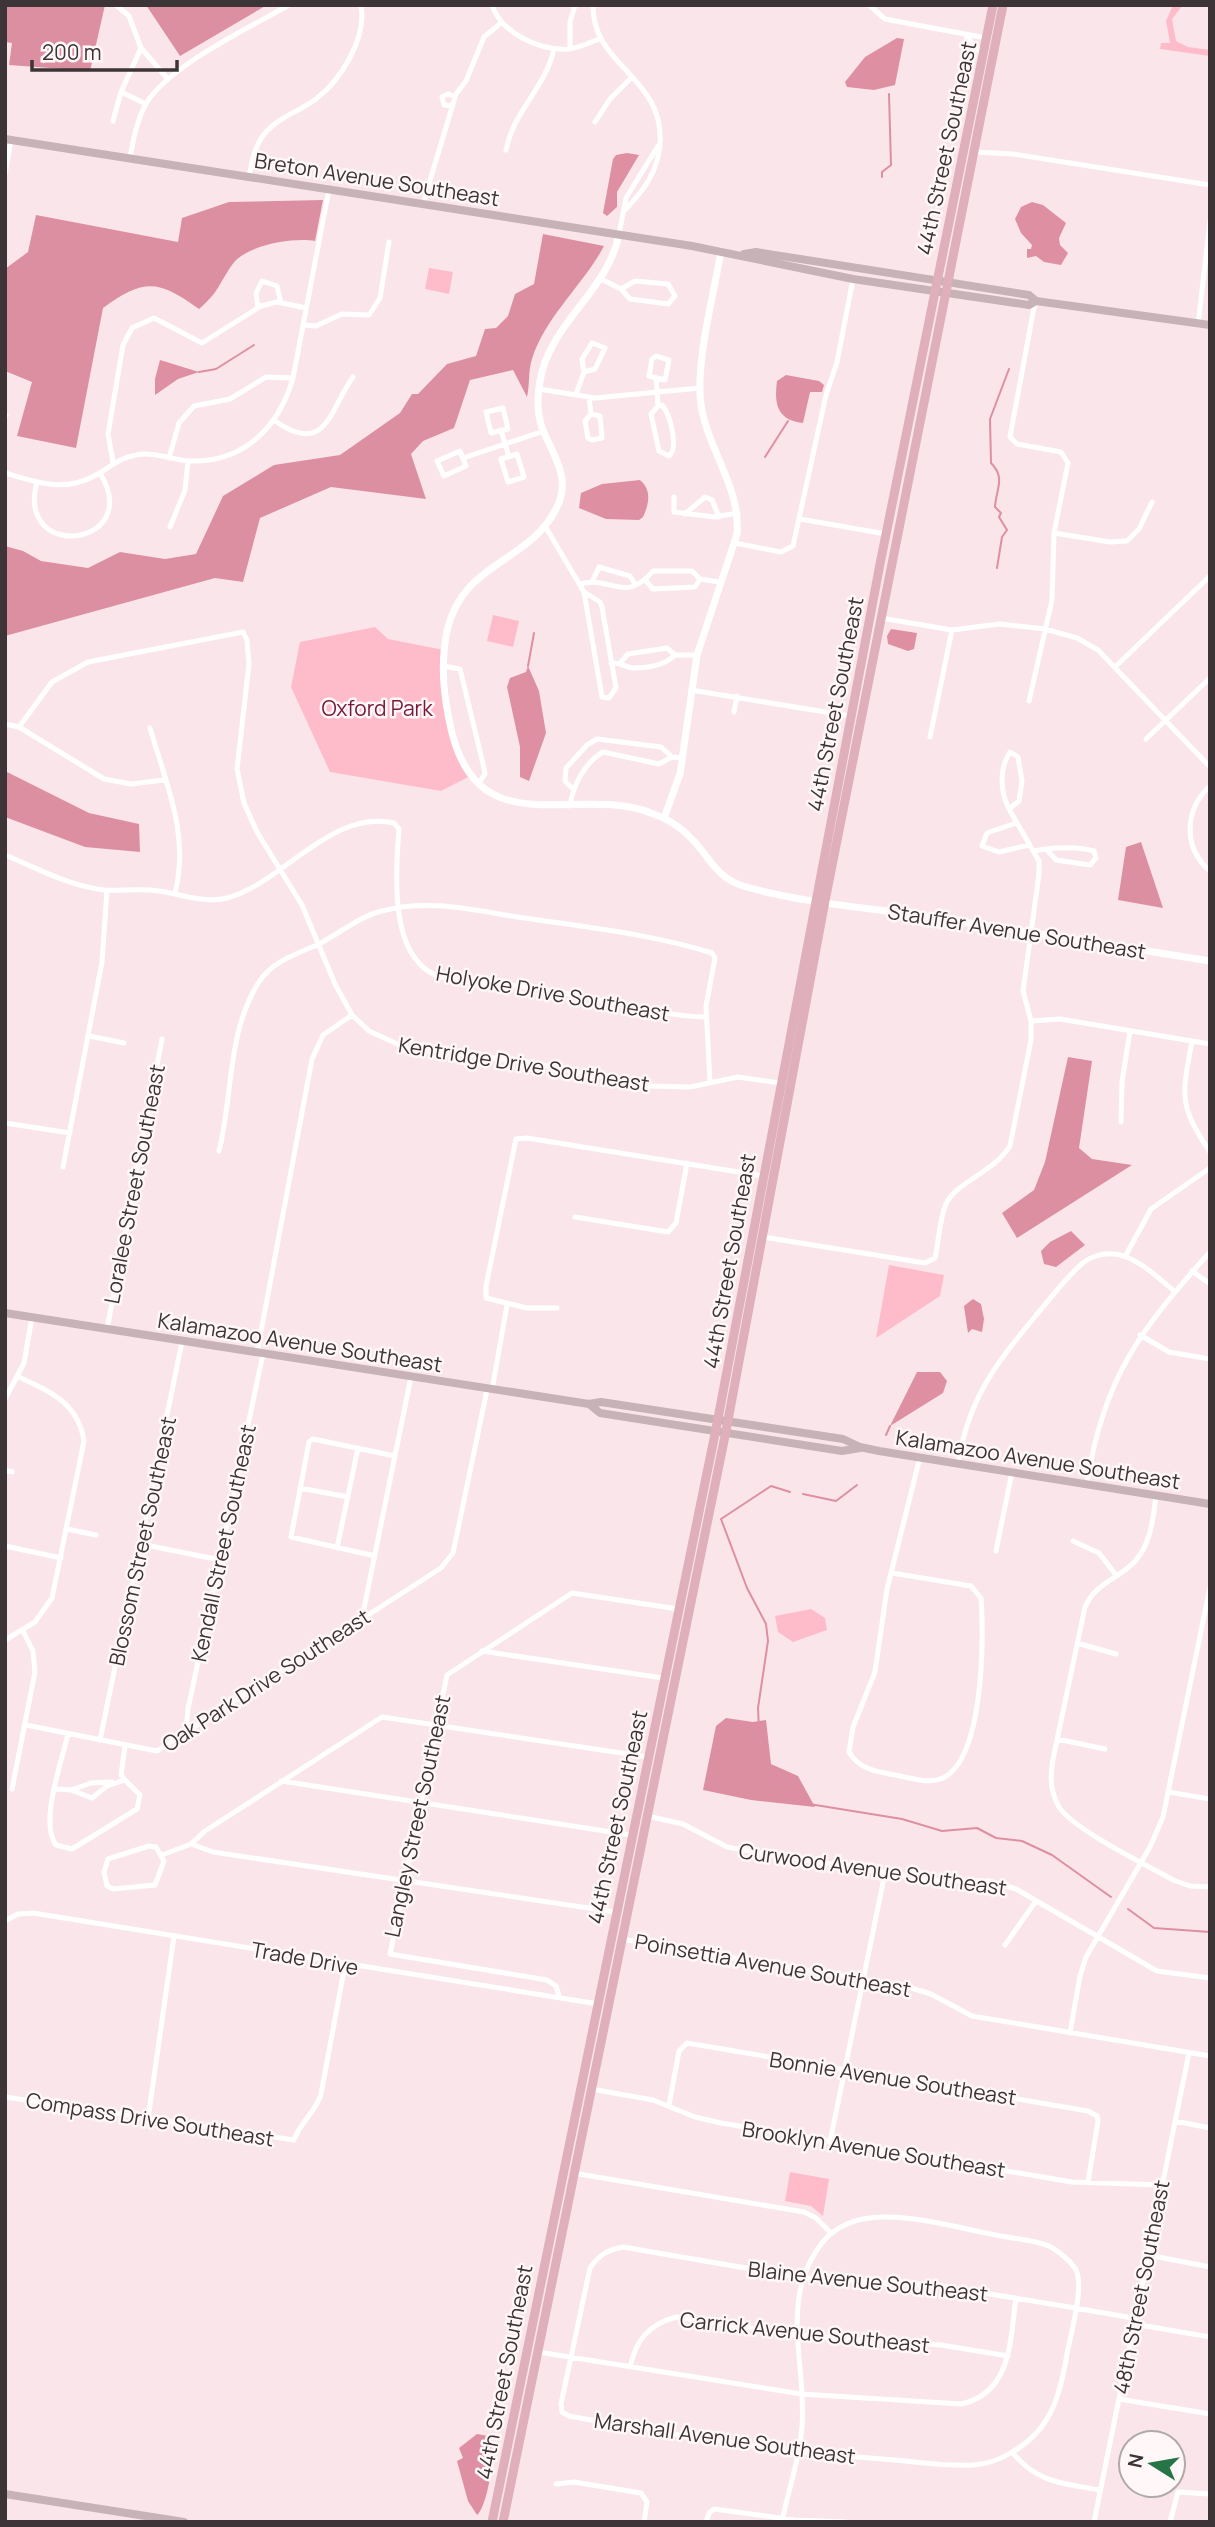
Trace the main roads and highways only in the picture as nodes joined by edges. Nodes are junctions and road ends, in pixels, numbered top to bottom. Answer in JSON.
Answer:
{"nodes":[{"id":1,"x":993,"y":5,"type":"edge"},
{"id":2,"x":1003,"y":5,"type":"edge"},
{"id":3,"x":986,"y":38,"type":"junction"},
{"id":4,"x":993,"y":52,"type":"junction"},
{"id":5,"x":966,"y":137,"type":"junction"},
{"id":6,"x":8,"y":140,"type":"edge"},
{"id":7,"x":974,"y":152,"type":"junction"},
{"id":8,"x":961,"y":161,"type":"junction"},
{"id":9,"x":969,"y":174,"type":"junction"},
{"id":10,"x":744,"y":254,"type":"junction"},
{"id":11,"x":827,"y":263,"type":"junction"},
{"id":12,"x":788,"y":267,"type":"junction"},
{"id":13,"x":860,"y":268,"type":"junction"},
{"id":14,"x":836,"y":276,"type":"junction"},
{"id":15,"x":940,"y":287,"type":"junction"},
{"id":16,"x":1017,"y":293,"type":"junction"},
{"id":17,"x":996,"y":300,"type":"junction"},
{"id":18,"x":1036,"y":301,"type":"junction"},
{"id":19,"x":1210,"y":326,"type":"edge"},
{"id":20,"x":915,"y":388,"type":"junction"},
{"id":21,"x":923,"y":404,"type":"junction"},
{"id":22,"x":911,"y":405,"type":"junction"},
{"id":23,"x":920,"y":420,"type":"junction"},
{"id":24,"x":886,"y":534,"type":"junction"},
{"id":25,"x":894,"y":554,"type":"junction"},
{"id":26,"x":873,"y":600,"type":"junction"},
{"id":27,"x":881,"y":618,"type":"junction"},
{"id":28,"x":850,"y":716,"type":"junction"},
{"id":29,"x":853,"y":758,"type":"junction"},
{"id":30,"x":840,"y":767,"type":"junction"},
{"id":31,"x":849,"y":780,"type":"junction"},
{"id":32,"x":835,"y":793,"type":"junction"},
{"id":33,"x":845,"y":802,"type":"junction"},
{"id":34,"x":798,"y":987,"type":"junction"},
{"id":35,"x":802,"y":1026,"type":"junction"},
{"id":36,"x":780,"y":1083,"type":"junction"},
{"id":37,"x":788,"y":1100,"type":"junction"},
{"id":38,"x":755,"y":1217,"type":"junction"},
{"id":39,"x":762,"y":1237,"type":"junction"},
{"id":40,"x":749,"y":1252,"type":"junction"},
{"id":41,"x":757,"y":1268,"type":"junction"},
{"id":42,"x":5,"y":1313,"type":"edge"},
{"id":43,"x":589,"y":1404,"type":"junction"},
{"id":44,"x":623,"y":1405,"type":"junction"},
{"id":45,"x":609,"y":1414,"type":"junction"},
{"id":46,"x":717,"y":1424,"type":"junction"},
{"id":47,"x":727,"y":1426,"type":"junction"},
{"id":48,"x":833,"y":1437,"type":"junction"},
{"id":49,"x":816,"y":1446,"type":"junction"},
{"id":50,"x":860,"y":1447,"type":"junction"},
{"id":51,"x":1210,"y":1504,"type":"edge"},
{"id":52,"x":695,"y":1525,"type":"junction"},
{"id":53,"x":703,"y":1539,"type":"junction"},
{"id":54,"x":682,"y":1591,"type":"junction"},
{"id":55,"x":689,"y":1606,"type":"junction"},
{"id":56,"x":678,"y":1609,"type":"junction"},
{"id":57,"x":686,"y":1624,"type":"junction"},
{"id":58,"x":660,"y":1698,"type":"junction"},
{"id":59,"x":668,"y":1711,"type":"junction"},
{"id":60,"x":639,"y":1796,"type":"junction"},
{"id":61,"x":647,"y":1816,"type":"junction"},
{"id":62,"x":631,"y":1835,"type":"junction"},
{"id":63,"x":639,"y":1850,"type":"junction"},
{"id":64,"x":614,"y":1917,"type":"junction"},
{"id":65,"x":621,"y":1939,"type":"junction"},
{"id":66,"x":566,"y":2154,"type":"junction"},
{"id":67,"x":573,"y":2173,"type":"junction"},
{"id":68,"x":554,"y":2212,"type":"junction"},
{"id":69,"x":563,"y":2227,"type":"junction"},
{"id":70,"x":531,"y":2330,"type":"junction"},
{"id":71,"x":538,"y":2352,"type":"junction"},
{"id":72,"x":502,"y":2473,"type":"junction"},
{"id":73,"x":509,"y":2493,"type":"junction"},
{"id":74,"x":5,"y":2494,"type":"edge"},
{"id":75,"x":184,"y":2522,"type":"edge"},
{"id":76,"x":492,"y":2522,"type":"edge"},
{"id":77,"x":503,"y":2522,"type":"edge"}],
"edges":[{"from":1,"to":3,"type":"main road","name":"44th Street Southeast"},
{"from":2,"to":4,"type":"main road","name":"44th Street Southeast"},
{"from":3,"to":4,"type":"main road"},
{"from":3,"to":5,"type":"main road","name":"44th Street Southeast"},
{"from":4,"to":7,"type":"main road","name":"44th Street Southeast"},
{"from":5,"to":7,"type":"main road"},
{"from":5,"to":8,"type":"main road","name":"44th Street Southeast"},
{"from":6,"to":10,"type":"main road","name":"Breton Avenue Southeast"},
{"from":7,"to":9,"type":"main road","name":"44th Street Southeast"},
{"from":8,"to":9,"type":"main road"},
{"from":8,"to":15,"type":"main road","name":"44th Street Southeast"},
{"from":9,"to":15,"type":"main road","name":"44th Street Southeast"},
{"from":10,"to":11,"type":"main road","name":"Breton Avenue Southeast"},
{"from":10,"to":12,"type":"main road","name":"Breton Avenue Southeast"},
{"from":11,"to":12,"type":"main road"},
{"from":11,"to":13,"type":"main road","name":"Breton Avenue Southeast"},
{"from":12,"to":14,"type":"main road","name":"Breton Avenue Southeast"},
{"from":13,"to":14,"type":"main road"},
{"from":13,"to":15,"type":"main road","name":"Breton Avenue Southeast"},
{"from":14,"to":15,"type":"main road","name":"Breton Avenue Southeast"},
{"from":15,"to":16,"type":"main road","name":"Breton Avenue Southeast"},
{"from":15,"to":17,"type":"main road","name":"Breton Avenue Southeast"},
{"from":15,"to":20,"type":"main road","name":"44th Street Southeast"},
{"from":15,"to":21,"type":"main road","name":"44th Street Southeast"},
{"from":16,"to":17,"type":"main road"},
{"from":16,"to":18,"type":"main road","name":"Breton Avenue Southeast"},
{"from":17,"to":18,"type":"main road","name":"Breton Avenue Southeast"},
{"from":18,"to":19,"type":"main road","name":"Breton Avenue Southeast"},
{"from":20,"to":21,"type":"main road"},
{"from":20,"to":22,"type":"main road","name":"44th Street Southeast"},
{"from":21,"to":23,"type":"main road","name":"44th Street Southeast"},
{"from":22,"to":23,"type":"main road"},
{"from":22,"to":24,"type":"main road","name":"44th Street Southeast"},
{"from":23,"to":25,"type":"main road","name":"44th Street Southeast"},
{"from":24,"to":25,"type":"main road"},
{"from":24,"to":26,"type":"main road","name":"44th Street Southeast"},
{"from":25,"to":27,"type":"main road","name":"44th Street Southeast"},
{"from":26,"to":27,"type":"main road"},
{"from":26,"to":28,"type":"main road","name":"44th Street Southeast"},
{"from":27,"to":29,"type":"main road","name":"44th Street Southeast"},
{"from":28,"to":29,"type":"main road"},
{"from":28,"to":30,"type":"main road","name":"44th Street Southeast"},
{"from":29,"to":31,"type":"main road","name":"44th Street Southeast"},
{"from":30,"to":31,"type":"main road"},
{"from":30,"to":32,"type":"main road","name":"44th Street Southeast"},
{"from":31,"to":33,"type":"main road","name":"44th Street Southeast"},
{"from":32,"to":33,"type":"main road"},
{"from":32,"to":34,"type":"main road","name":"44th Street Southeast"},
{"from":33,"to":35,"type":"main road","name":"44th Street Southeast"},
{"from":34,"to":35,"type":"main road"},
{"from":34,"to":36,"type":"main road","name":"44th Street Southeast"},
{"from":35,"to":37,"type":"main road","name":"44th Street Southeast"},
{"from":36,"to":37,"type":"main road"},
{"from":36,"to":38,"type":"main road","name":"44th Street Southeast"},
{"from":37,"to":39,"type":"main road","name":"44th Street Southeast"},
{"from":38,"to":39,"type":"main road"},
{"from":38,"to":40,"type":"main road","name":"44th Street Southeast"},
{"from":39,"to":41,"type":"main road","name":"44th Street Southeast"},
{"from":40,"to":41,"type":"main road"},
{"from":40,"to":46,"type":"main road","name":"44th Street Southeast"},
{"from":41,"to":47,"type":"main road","name":"44th Street Southeast"},
{"from":42,"to":43,"type":"main road","name":"Kalamazoo Avenue Southeast"},
{"from":43,"to":44,"type":"main road","name":"Kalamazoo Avenue Southeast"},
{"from":43,"to":45,"type":"main road","name":"Kalamazoo Avenue Southeast"},
{"from":44,"to":45,"type":"main road"},
{"from":44,"to":46,"type":"main road","name":"Kalamazoo Avenue Southeast"},
{"from":45,"to":46,"type":"main road","name":"Kalamazoo Avenue Southeast"},
{"from":46,"to":47,"type":"main road","name":"Kalamazoo Avenue Southeast"},
{"from":46,"to":52,"type":"main road","name":"44th Street Southeast"},
{"from":47,"to":48,"type":"main road","name":"Kalamazoo Avenue Southeast"},
{"from":47,"to":49,"type":"main road","name":"Kalamazoo Avenue Southeast"},
{"from":47,"to":53,"type":"main road","name":"44th Street Southeast"},
{"from":48,"to":49,"type":"main road"},
{"from":48,"to":50,"type":"main road","name":"Kalamazoo Avenue Southeast"},
{"from":49,"to":50,"type":"main road","name":"Kalamazoo Avenue Southeast"},
{"from":50,"to":51,"type":"main road","name":"Kalamazoo Avenue Southeast"},
{"from":52,"to":53,"type":"main road"},
{"from":52,"to":54,"type":"main road","name":"44th Street Southeast"},
{"from":53,"to":55,"type":"main road","name":"44th Street Southeast"},
{"from":54,"to":55,"type":"main road"},
{"from":54,"to":56,"type":"main road","name":"44th Street Southeast"},
{"from":55,"to":57,"type":"main road","name":"44th Street Southeast"},
{"from":56,"to":57,"type":"main road"},
{"from":56,"to":58,"type":"main road","name":"44th Street Southeast"},
{"from":57,"to":59,"type":"main road","name":"44th Street Southeast"},
{"from":58,"to":59,"type":"main road"},
{"from":58,"to":60,"type":"main road","name":"44th Street Southeast"},
{"from":59,"to":61,"type":"main road","name":"44th Street Southeast"},
{"from":60,"to":61,"type":"main road"},
{"from":60,"to":62,"type":"main road","name":"44th Street Southeast"},
{"from":61,"to":63,"type":"main road","name":"44th Street Southeast"},
{"from":62,"to":63,"type":"main road"},
{"from":62,"to":64,"type":"main road","name":"44th Street Southeast"},
{"from":63,"to":65,"type":"main road","name":"44th Street Southeast"},
{"from":64,"to":65,"type":"main road"},
{"from":64,"to":66,"type":"main road","name":"44th Street Southeast"},
{"from":65,"to":67,"type":"main road","name":"44th Street Southeast"},
{"from":66,"to":67,"type":"main road"},
{"from":66,"to":68,"type":"main road","name":"44th Street Southeast"},
{"from":67,"to":69,"type":"main road","name":"44th Street Southeast"},
{"from":68,"to":69,"type":"main road"},
{"from":68,"to":70,"type":"main road","name":"44th Street Southeast"},
{"from":69,"to":71,"type":"main road","name":"44th Street Southeast"},
{"from":70,"to":71,"type":"main road"},
{"from":70,"to":72,"type":"main road","name":"44th Street Southeast"},
{"from":71,"to":73,"type":"main road","name":"44th Street Southeast"},
{"from":72,"to":73,"type":"main road"},
{"from":72,"to":76,"type":"main road","name":"44th Street Southeast"},
{"from":73,"to":77,"type":"main road","name":"44th Street Southeast"},
{"from":74,"to":75,"type":"main road"}]}
